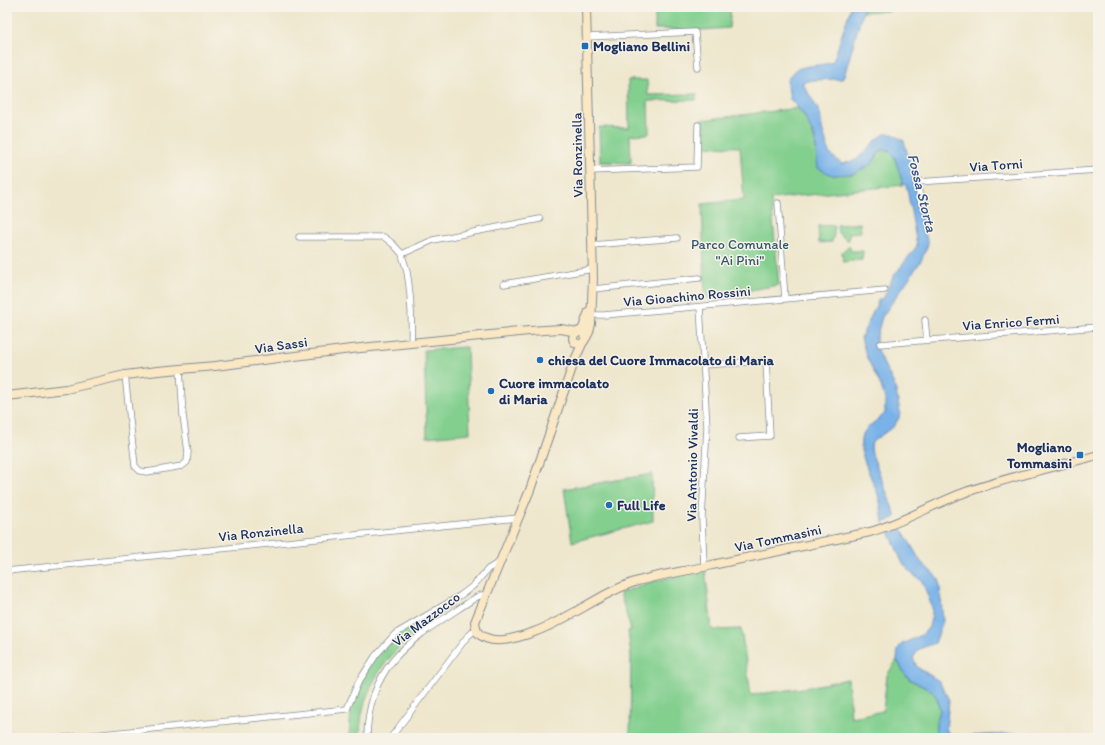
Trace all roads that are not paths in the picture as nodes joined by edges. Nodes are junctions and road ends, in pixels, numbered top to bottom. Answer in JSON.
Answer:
{"nodes":[{"id":1,"x":586,"y":7,"type":"edge"},
{"id":2,"x":587,"y":37,"type":"junction"},
{"id":3,"x":698,"y":67,"type":"dead end"},
{"id":4,"x":698,"y":126,"type":"dead end"},
{"id":5,"x":1098,"y":170,"type":"edge"},
{"id":6,"x":590,"y":171,"type":"junction"},
{"id":7,"x":778,"y":203,"type":"dead end"},
{"id":8,"x":921,"y":203,"type":"dead end"},
{"id":9,"x":540,"y":219,"type":"dead end"},
{"id":10,"x":299,"y":237,"type":"dead end"},
{"id":11,"x":677,"y":238,"type":"dead end"},
{"id":12,"x":592,"y":245,"type":"junction"},
{"id":13,"x":402,"y":254,"type":"junction"},
{"id":14,"x":593,"y":269,"type":"junction"},
{"id":15,"x":700,"y":278,"type":"dead end"},
{"id":16,"x":504,"y":284,"type":"dead end"},
{"id":17,"x":593,"y":288,"type":"junction"},
{"id":18,"x":885,"y":290,"type":"dead end"},
{"id":19,"x":785,"y":299,"type":"junction"},
{"id":20,"x":592,"y":303,"type":"junction"},
{"id":21,"x":700,"y":307,"type":"junction"},
{"id":22,"x":591,"y":315,"type":"junction"},
{"id":23,"x":925,"y":320,"type":"dead end"},
{"id":24,"x":1098,"y":327,"type":"edge"},
{"id":25,"x":579,"y":338,"type":"junction"},
{"id":26,"x":927,"y":340,"type":"junction"},
{"id":27,"x":411,"y":343,"type":"junction"},
{"id":28,"x":880,"y":344,"type":"dead end"},
{"id":29,"x":703,"y":364,"type":"junction"},
{"id":30,"x":180,"y":369,"type":"junction"},
{"id":31,"x":125,"y":375,"type":"junction"},
{"id":32,"x":7,"y":396,"type":"edge"},
{"id":33,"x":739,"y":438,"type":"dead end"},
{"id":34,"x":1098,"y":455,"type":"edge"},
{"id":35,"x":518,"y":518,"type":"junction"},
{"id":36,"x":501,"y":561,"type":"junction"},
{"id":37,"x":704,"y":567,"type":"junction"},
{"id":38,"x":7,"y":571,"type":"edge"},
{"id":39,"x":486,"y":596,"type":"junction"},
{"id":40,"x":476,"y":625,"type":"junction"},
{"id":41,"x":63,"y":738,"type":"edge"},
{"id":42,"x":367,"y":738,"type":"edge"},
{"id":43,"x":393,"y":738,"type":"edge"}],
"edges":[{"from":1,"to":2,"type":"street","name":"Via Ronzinella"},
{"from":2,"to":3,"type":"street"},
{"from":2,"to":6,"type":"street","name":"Via Ronzinella"},
{"from":4,"to":6,"type":"street"},
{"from":5,"to":8,"type":"street","name":"Via Torni"},
{"from":6,"to":12,"type":"street","name":"Via Ronzinella"},
{"from":7,"to":19,"type":"street"},
{"from":9,"to":13,"type":"street"},
{"from":10,"to":13,"type":"street"},
{"from":11,"to":12,"type":"street"},
{"from":12,"to":14,"type":"street","name":"Via Ronzinella"},
{"from":13,"to":27,"type":"street"},
{"from":14,"to":16,"type":"street"},
{"from":14,"to":17,"type":"street","name":"Via Ronzinella"},
{"from":15,"to":17,"type":"street"},
{"from":17,"to":20,"type":"street","name":"Via Ronzinella"},
{"from":18,"to":19,"type":"street","name":"Via Gioachino Rossini"},
{"from":19,"to":21,"type":"street","name":"Via Gioachino Rossini"},
{"from":20,"to":22,"type":"street","name":"Via Ronzinella"},
{"from":20,"to":25,"type":"street","name":"Via Ronzinella"},
{"from":21,"to":22,"type":"street","name":"Via Gioachino Rossini"},
{"from":21,"to":29,"type":"street","name":"Via Antonio Vivaldi"},
{"from":22,"to":25,"type":"street","name":"Via Ronzinella"},
{"from":23,"to":26,"type":"street"},
{"from":24,"to":26,"type":"street","name":"Via Enrico Fermi"},
{"from":25,"to":27,"type":"street","name":"Via Sassi"},
{"from":25,"to":35,"type":"street","name":"Via Ronzinella"},
{"from":26,"to":28,"type":"street","name":"Via Enrico Fermi"},
{"from":27,"to":30,"type":"street","name":"Via Sassi"},
{"from":29,"to":33,"type":"street"},
{"from":29,"to":37,"type":"street","name":"Via Antonio Vivaldi"},
{"from":30,"to":31,"type":"street","name":"Via Sassi"},
{"from":30,"to":31,"type":"street"},
{"from":31,"to":32,"type":"street","name":"Via Sassi"},
{"from":34,"to":37,"type":"street","name":"Via Tommasini"},
{"from":35,"to":36,"type":"street","name":"Via Ronzinella"},
{"from":35,"to":38,"type":"street","name":"Via Ronzinella"},
{"from":36,"to":39,"type":"street","name":"Via Ronzinella"},
{"from":36,"to":41,"type":"street"},
{"from":37,"to":40,"type":"street","name":"Via Tommasini"},
{"from":39,"to":40,"type":"street","name":"Via Ronzinella"},
{"from":39,"to":42,"type":"street","name":"Via Mazzocco"},
{"from":40,"to":43,"type":"street","name":"Via Ronzinella"}]}
